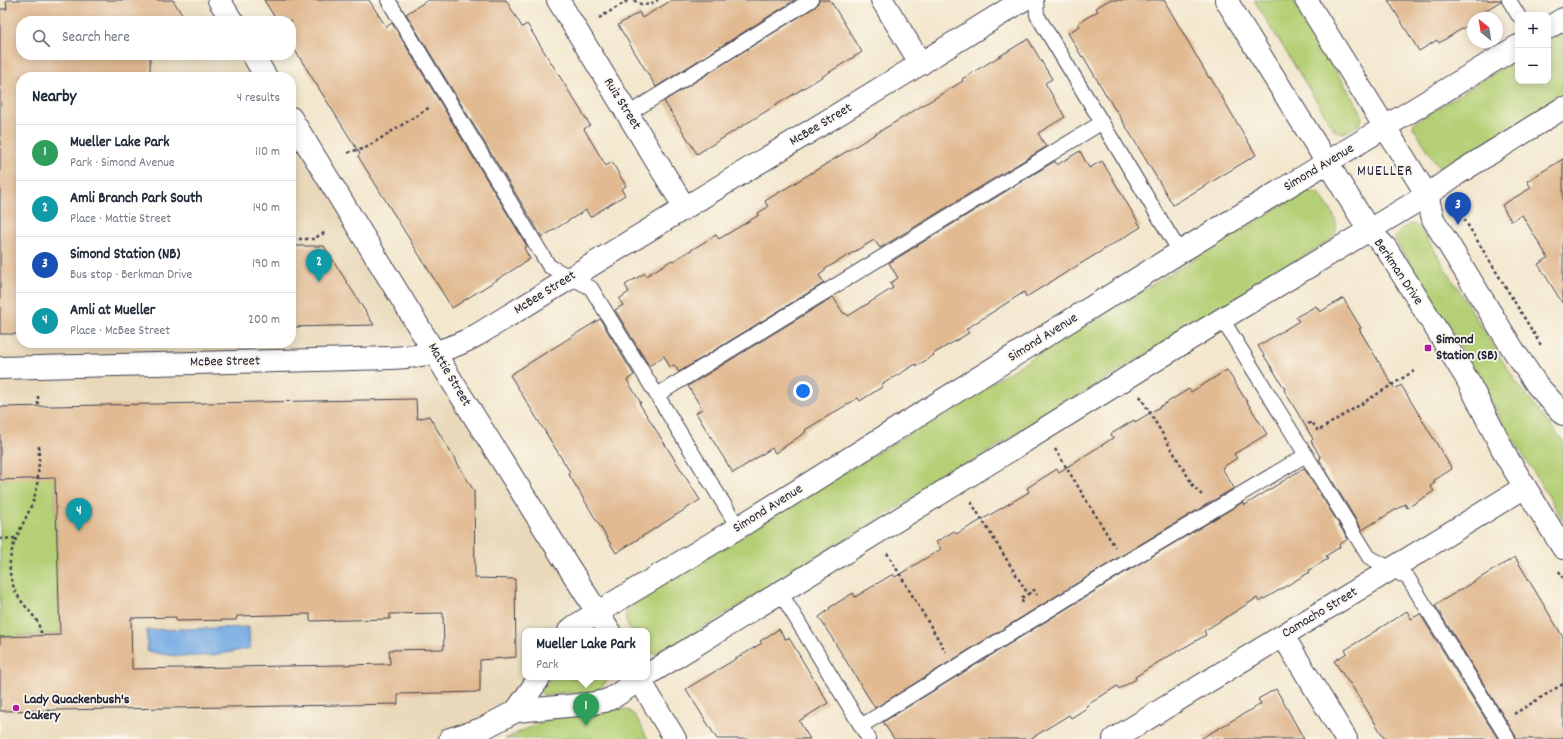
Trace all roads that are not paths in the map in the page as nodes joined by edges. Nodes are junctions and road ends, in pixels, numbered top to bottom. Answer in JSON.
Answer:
{"nodes":[{"id":1,"x":388,"y":0,"type":"edge"},
{"id":2,"x":558,"y":0,"type":"edge"},
{"id":3,"x":811,"y":0,"type":"edge"},
{"id":4,"x":882,"y":0,"type":"edge"},
{"id":5,"x":1023,"y":0,"type":"edge"},
{"id":6,"x":1036,"y":0,"type":"edge"},
{"id":7,"x":1226,"y":0,"type":"edge"},
{"id":8,"x":1306,"y":0,"type":"edge"},
{"id":9,"x":1509,"y":0,"type":"edge"},
{"id":10,"x":222,"y":1,"type":"edge"},
{"id":11,"x":1516,"y":12,"type":"edge"},
{"id":12,"x":230,"y":16,"type":"edge"},
{"id":13,"x":1563,"y":18,"type":"edge"},
{"id":14,"x":1551,"y":26,"type":"edge"},
{"id":15,"x":1515,"y":48,"type":"edge"},
{"id":16,"x":256,"y":60,"type":"edge"},
{"id":17,"x":920,"y":64,"type":"junction"},
{"id":18,"x":263,"y":72,"type":"edge"},
{"id":19,"x":1563,"y":108,"type":"edge"},
{"id":20,"x":628,"y":114,"type":"junction"},
{"id":21,"x":1101,"y":123,"type":"junction"},
{"id":22,"x":296,"y":126,"type":"edge"},
{"id":23,"x":1386,"y":128,"type":"junction"},
{"id":24,"x":1328,"y":163,"type":"junction"},
{"id":25,"x":1427,"y":195,"type":"junction"},
{"id":26,"x":685,"y":208,"type":"junction"},
{"id":27,"x":1369,"y":230,"type":"junction"},
{"id":28,"x":1180,"y":252,"type":"junction"},
{"id":29,"x":571,"y":277,"type":"junction"},
{"id":30,"x":1222,"y":319,"type":"junction"},
{"id":31,"x":435,"y":352,"type":"junction"},
{"id":32,"x":0,"y":368,"type":"edge"},
{"id":33,"x":657,"y":395,"type":"junction"},
{"id":34,"x":1563,"y":414,"type":"edge"},
{"id":35,"x":1306,"y":455,"type":"junction"},
{"id":36,"x":1525,"y":487,"type":"junction"},
{"id":37,"x":738,"y":527,"type":"junction"},
{"id":38,"x":1563,"y":548,"type":"edge"},
{"id":39,"x":1391,"y":570,"type":"junction"},
{"id":40,"x":780,"y":592,"type":"junction"},
{"id":41,"x":598,"y":612,"type":"junction"},
{"id":42,"x":573,"y":628,"type":"edge"},
{"id":43,"x":607,"y":628,"type":"edge"},
{"id":44,"x":1283,"y":636,"type":"junction"},
{"id":45,"x":650,"y":672,"type":"edge"},
{"id":46,"x":538,"y":680,"type":"edge"},
{"id":47,"x":638,"y":680,"type":"edge"},
{"id":48,"x":644,"y":680,"type":"edge"},
{"id":49,"x":516,"y":711,"type":"junction"},
{"id":50,"x":861,"y":726,"type":"junction"},
{"id":51,"x":450,"y":739,"type":"edge"},
{"id":52,"x":675,"y":739,"type":"edge"},
{"id":53,"x":869,"y":739,"type":"edge"},
{"id":54,"x":1114,"y":739,"type":"edge"},
{"id":55,"x":1346,"y":739,"type":"edge"},
{"id":56,"x":1508,"y":739,"type":"edge"}],
"edges":[{"from":1,"to":29,"type":"lane"},
{"from":2,"to":20,"type":"street","name":"Ruiz Street"},
{"from":3,"to":20,"type":"lane"},
{"from":4,"to":17,"type":"street"},
{"from":5,"to":17,"type":"street","name":"McBee Street"},
{"from":6,"to":21,"type":"lane"},
{"from":7,"to":24,"type":"street","name":"Berkman Drive"},
{"from":8,"to":23,"type":"street"},
{"from":9,"to":11,"type":"lane"},
{"from":10,"to":12,"type":"street"},
{"from":13,"to":14,"type":"street"},
{"from":15,"to":23,"type":"street","name":"Simond Avenue"},
{"from":16,"to":18,"type":"street"},
{"from":17,"to":26,"type":"street","name":"McBee Street"},
{"from":19,"to":25,"type":"street"},
{"from":20,"to":26,"type":"street","name":"Ruiz Street"},
{"from":21,"to":28,"type":"lane"},
{"from":21,"to":33,"type":"lane"},
{"from":22,"to":31,"type":"street","name":"Mattie Street"},
{"from":23,"to":24,"type":"street","name":"Simond Avenue"},
{"from":23,"to":25,"type":"street"},
{"from":24,"to":27,"type":"street","name":"Berkman Drive"},
{"from":24,"to":28,"type":"street","name":"Simond Avenue"},
{"from":25,"to":27,"type":"street"},
{"from":25,"to":34,"type":"street"},
{"from":26,"to":29,"type":"street","name":"McBee Street"},
{"from":27,"to":30,"type":"street"},
{"from":27,"to":36,"type":"street","name":"Berkman Drive"},
{"from":28,"to":37,"type":"street","name":"Simond Avenue"},
{"from":29,"to":31,"type":"street","name":"McBee Street"},
{"from":29,"to":33,"type":"lane"},
{"from":30,"to":35,"type":"lane"},
{"from":30,"to":40,"type":"street"},
{"from":31,"to":32,"type":"street","name":"McBee Street"},
{"from":31,"to":41,"type":"street","name":"Mattie Street"},
{"from":33,"to":37,"type":"lane"},
{"from":35,"to":39,"type":"lane"},
{"from":35,"to":50,"type":"lane"},
{"from":36,"to":38,"type":"street","name":"Berkman Drive"},
{"from":36,"to":39,"type":"street","name":"Camacho Street"},
{"from":37,"to":41,"type":"street","name":"Simond Avenue"},
{"from":39,"to":44,"type":"street","name":"Camacho Street"},
{"from":39,"to":56,"type":"lane"},
{"from":40,"to":45,"type":"street"},
{"from":40,"to":50,"type":"lane"},
{"from":41,"to":42,"type":"street","name":"Simond Avenue"},
{"from":41,"to":43,"type":"street","name":"Mattie Street"},
{"from":44,"to":54,"type":"street","name":"Camacho Street"},
{"from":44,"to":55,"type":"street"},
{"from":46,"to":49,"type":"street"},
{"from":47,"to":49,"type":"street"},
{"from":48,"to":52,"type":"street"},
{"from":49,"to":51,"type":"street"},
{"from":50,"to":53,"type":"lane"}]}
